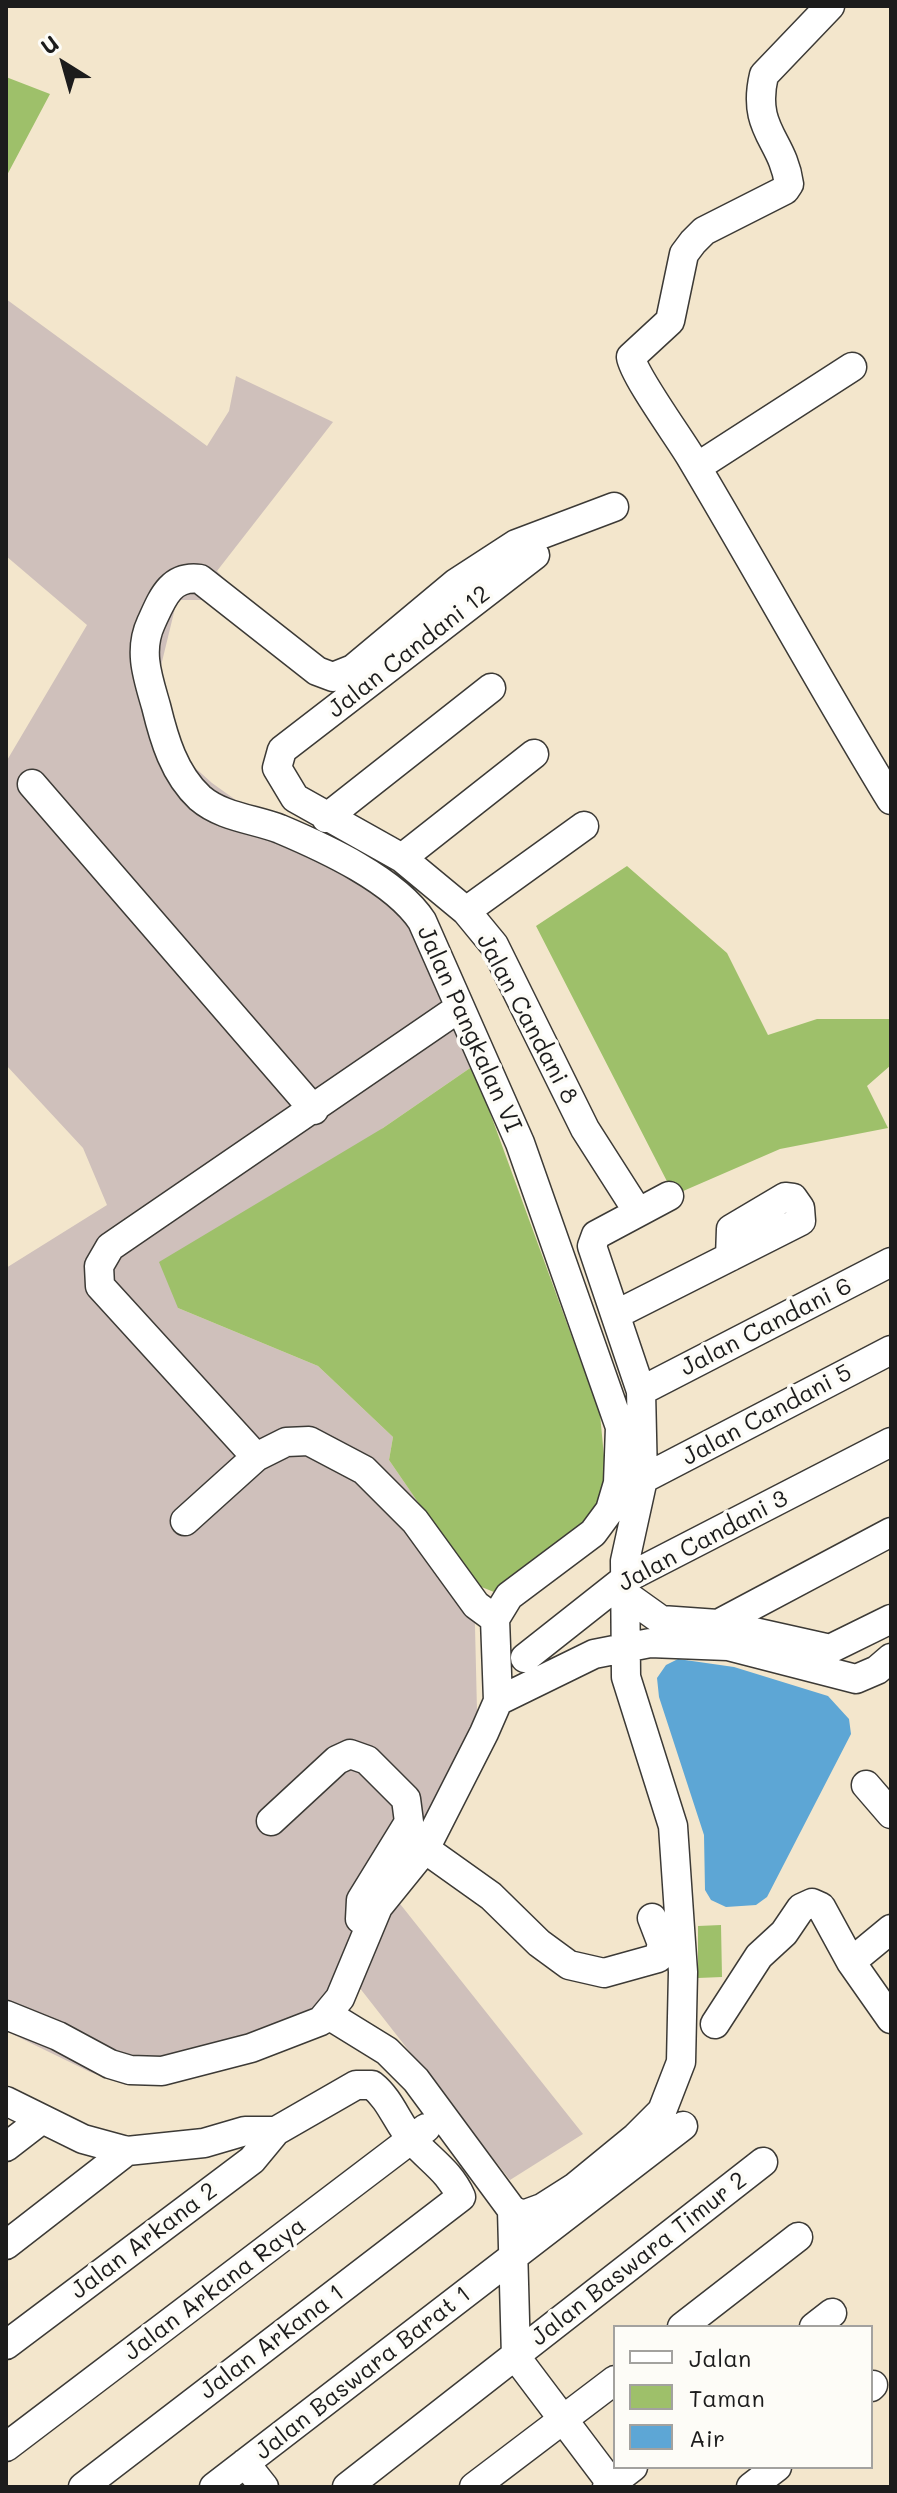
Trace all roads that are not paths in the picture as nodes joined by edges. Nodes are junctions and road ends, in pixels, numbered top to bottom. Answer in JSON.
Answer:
{"nodes":[{"id":1,"x":830,"y":6,"type":"edge"},
{"id":2,"x":852,"y":367,"type":"dead end"},
{"id":3,"x":697,"y":467,"type":"junction"},
{"id":4,"x":614,"y":507,"type":"dead end"},
{"id":5,"x":535,"y":555,"type":"dead end"},
{"id":6,"x":491,"y":688,"type":"dead end"},
{"id":7,"x":282,"y":750,"type":"joint"},
{"id":8,"x":534,"y":754,"type":"dead end"},
{"id":9,"x":32,"y":784,"type":"dead end"},
{"id":10,"x":891,"y":800,"type":"edge"},
{"id":11,"x":326,"y":818,"type":"junction"},
{"id":12,"x":584,"y":826,"type":"dead end"},
{"id":13,"x":402,"y":858,"type":"junction"},
{"id":14,"x":466,"y":911,"type":"junction"},
{"id":15,"x":459,"y":1008,"type":"junction"},
{"id":16,"x":314,"y":1110,"type":"junction"},
{"id":17,"x":669,"y":1196,"type":"dead end"},
{"id":18,"x":616,"y":1224,"type":"junction"},
{"id":19,"x":730,"y":1257,"type":"dead end"},
{"id":20,"x":891,"y":1262,"type":"edge"},
{"id":21,"x":617,"y":1314,"type":"junction"},
{"id":22,"x":891,"y":1350,"type":"edge"},
{"id":23,"x":641,"y":1391,"type":"junction"},
{"id":24,"x":891,"y":1442,"type":"edge"},
{"id":25,"x":256,"y":1457,"type":"junction"},
{"id":26,"x":643,"y":1479,"type":"junction"},
{"id":27,"x":185,"y":1521,"type":"dead end"},
{"id":28,"x":891,"y":1532,"type":"edge"},
{"id":29,"x":626,"y":1587,"type":"junction"},
{"id":30,"x":495,"y":1619,"type":"junction"},
{"id":31,"x":891,"y":1619,"type":"edge"},
{"id":32,"x":718,"y":1624,"type":"junction"},
{"id":33,"x":624,"y":1646,"type":"junction"},
{"id":34,"x":525,"y":1658,"type":"dead end"},
{"id":35,"x":891,"y":1658,"type":"edge"},
{"id":36,"x":498,"y":1701,"type":"junction"},
{"id":37,"x":866,"y":1785,"type":"dead end"},
{"id":38,"x":891,"y":1814,"type":"edge"},
{"id":39,"x":271,"y":1821,"type":"dead end"},
{"id":40,"x":425,"y":1849,"type":"junction"},
{"id":41,"x":652,"y":1918,"type":"dead end"},
{"id":42,"x":891,"y":1929,"type":"edge"},
{"id":43,"x":359,"y":1956,"type":"junction"},
{"id":44,"x":851,"y":1962,"type":"junction"},
{"id":45,"x":327,"y":2014,"type":"junction"},
{"id":46,"x":6,"y":2015,"type":"edge"},
{"id":47,"x":891,"y":2019,"type":"edge"},
{"id":48,"x":715,"y":2024,"type":"dead end"},
{"id":49,"x":6,"y":2101,"type":"edge"},
{"id":50,"x":41,"y":2120,"type":"junction"},
{"id":51,"x":683,"y":2126,"type":"dead end"},
{"id":52,"x":426,"y":2128,"type":"junction"},
{"id":53,"x":276,"y":2131,"type":"junction"},
{"id":54,"x":6,"y":2147,"type":"edge"},
{"id":55,"x":127,"y":2151,"type":"junction"},
{"id":56,"x":763,"y":2162,"type":"dead end"},
{"id":57,"x":512,"y":2210,"type":"junction"},
{"id":58,"x":798,"y":2237,"type":"dead end"},
{"id":59,"x":6,"y":2245,"type":"edge"},
{"id":60,"x":511,"y":2258,"type":"junction"},
{"id":61,"x":685,"y":2325,"type":"edge"},
{"id":62,"x":6,"y":2345,"type":"edge"},
{"id":63,"x":516,"y":2357,"type":"junction"},
{"id":64,"x":613,"y":2382,"type":"edge"},
{"id":65,"x":563,"y":2420,"type":"junction"},
{"id":66,"x":6,"y":2447,"type":"edge"},
{"id":67,"x":245,"y":2463,"type":"junction"},
{"id":68,"x":776,"y":2469,"type":"edge"},
{"id":69,"x":778,"y":2469,"type":"edge"},
{"id":70,"x":616,"y":2481,"type":"edge"},
{"id":71,"x":83,"y":2487,"type":"edge"},
{"id":72,"x":214,"y":2487,"type":"edge"},
{"id":73,"x":264,"y":2487,"type":"edge"},
{"id":74,"x":347,"y":2487,"type":"edge"},
{"id":75,"x":474,"y":2487,"type":"edge"},
{"id":76,"x":751,"y":2487,"type":"edge"},
{"id":77,"x":764,"y":2487,"type":"edge"}],
"edges":[{"from":1,"to":3,"type":"street"},
{"from":2,"to":3,"type":"street"},
{"from":3,"to":10,"type":"street"},
{"from":4,"to":15,"type":"street","name":"Jalan Pangkalan VI"},
{"from":5,"to":7,"type":"street","name":"Jalan Candani 12"},
{"from":6,"to":11,"type":"street"},
{"from":7,"to":11,"type":"street","name":"Jalan Candani 8"},
{"from":8,"to":13,"type":"street"},
{"from":9,"to":16,"type":"street"},
{"from":11,"to":13,"type":"street","name":"Jalan Candani 8"},
{"from":12,"to":14,"type":"street"},
{"from":13,"to":14,"type":"street","name":"Jalan Candani 8"},
{"from":14,"to":18,"type":"street","name":"Jalan Candani 8"},
{"from":15,"to":16,"type":"street"},
{"from":15,"to":30,"type":"street","name":"Jalan Pangkalan VI"},
{"from":16,"to":25,"type":"street"},
{"from":17,"to":18,"type":"street"},
{"from":18,"to":21,"type":"street"},
{"from":19,"to":21,"type":"street"},
{"from":20,"to":23,"type":"street","name":"Jalan Candani 6"},
{"from":21,"to":23,"type":"street"},
{"from":22,"to":26,"type":"street","name":"Jalan Candani 5"},
{"from":23,"to":26,"type":"street"},
{"from":24,"to":29,"type":"street","name":"Jalan Candani 3"},
{"from":25,"to":27,"type":"street"},
{"from":25,"to":30,"type":"street"},
{"from":26,"to":29,"type":"street"},
{"from":28,"to":32,"type":"street"},
{"from":29,"to":32,"type":"street"},
{"from":29,"to":33,"type":"street"},
{"from":29,"to":34,"type":"street","name":"Jalan Candani 3"},
{"from":30,"to":36,"type":"street"},
{"from":31,"to":32,"type":"street"},
{"from":33,"to":35,"type":"street"},
{"from":33,"to":36,"type":"street"},
{"from":33,"to":57,"type":"street"},
{"from":36,"to":40,"type":"street"},
{"from":37,"to":38,"type":"street"},
{"from":39,"to":43,"type":"street"},
{"from":40,"to":41,"type":"street"},
{"from":40,"to":43,"type":"street"},
{"from":42,"to":44,"type":"street"},
{"from":43,"to":45,"type":"street"},
{"from":44,"to":47,"type":"street"},
{"from":44,"to":48,"type":"street"},
{"from":45,"to":46,"type":"street"},
{"from":45,"to":52,"type":"street"},
{"from":49,"to":50,"type":"street"},
{"from":50,"to":54,"type":"street"},
{"from":50,"to":55,"type":"street"},
{"from":51,"to":60,"type":"street","name":"Jalan Baswara Barat 1"},
{"from":52,"to":53,"type":"street"},
{"from":52,"to":57,"type":"street"},
{"from":52,"to":66,"type":"street","name":"Jalan Arkana Raya"},
{"from":52,"to":71,"type":"street","name":"Jalan Arkana 1"},
{"from":53,"to":55,"type":"street"},
{"from":53,"to":62,"type":"street","name":"Jalan Arkana 2"},
{"from":55,"to":59,"type":"street"},
{"from":56,"to":63,"type":"street","name":"Jalan Baswara Timur 2"},
{"from":57,"to":60,"type":"street"},
{"from":58,"to":61,"type":"street"},
{"from":60,"to":63,"type":"street"},
{"from":60,"to":67,"type":"street","name":"Jalan Baswara Barat 1"},
{"from":63,"to":65,"type":"street"},
{"from":63,"to":74,"type":"street","name":"Jalan Baswara Timur 2"},
{"from":64,"to":65,"type":"street"},
{"from":65,"to":70,"type":"street"},
{"from":65,"to":75,"type":"street"},
{"from":67,"to":72,"type":"street","name":"Jalan Baswara Barat 1"},
{"from":67,"to":73,"type":"street"},
{"from":68,"to":76,"type":"street"},
{"from":69,"to":77,"type":"street"}]}
